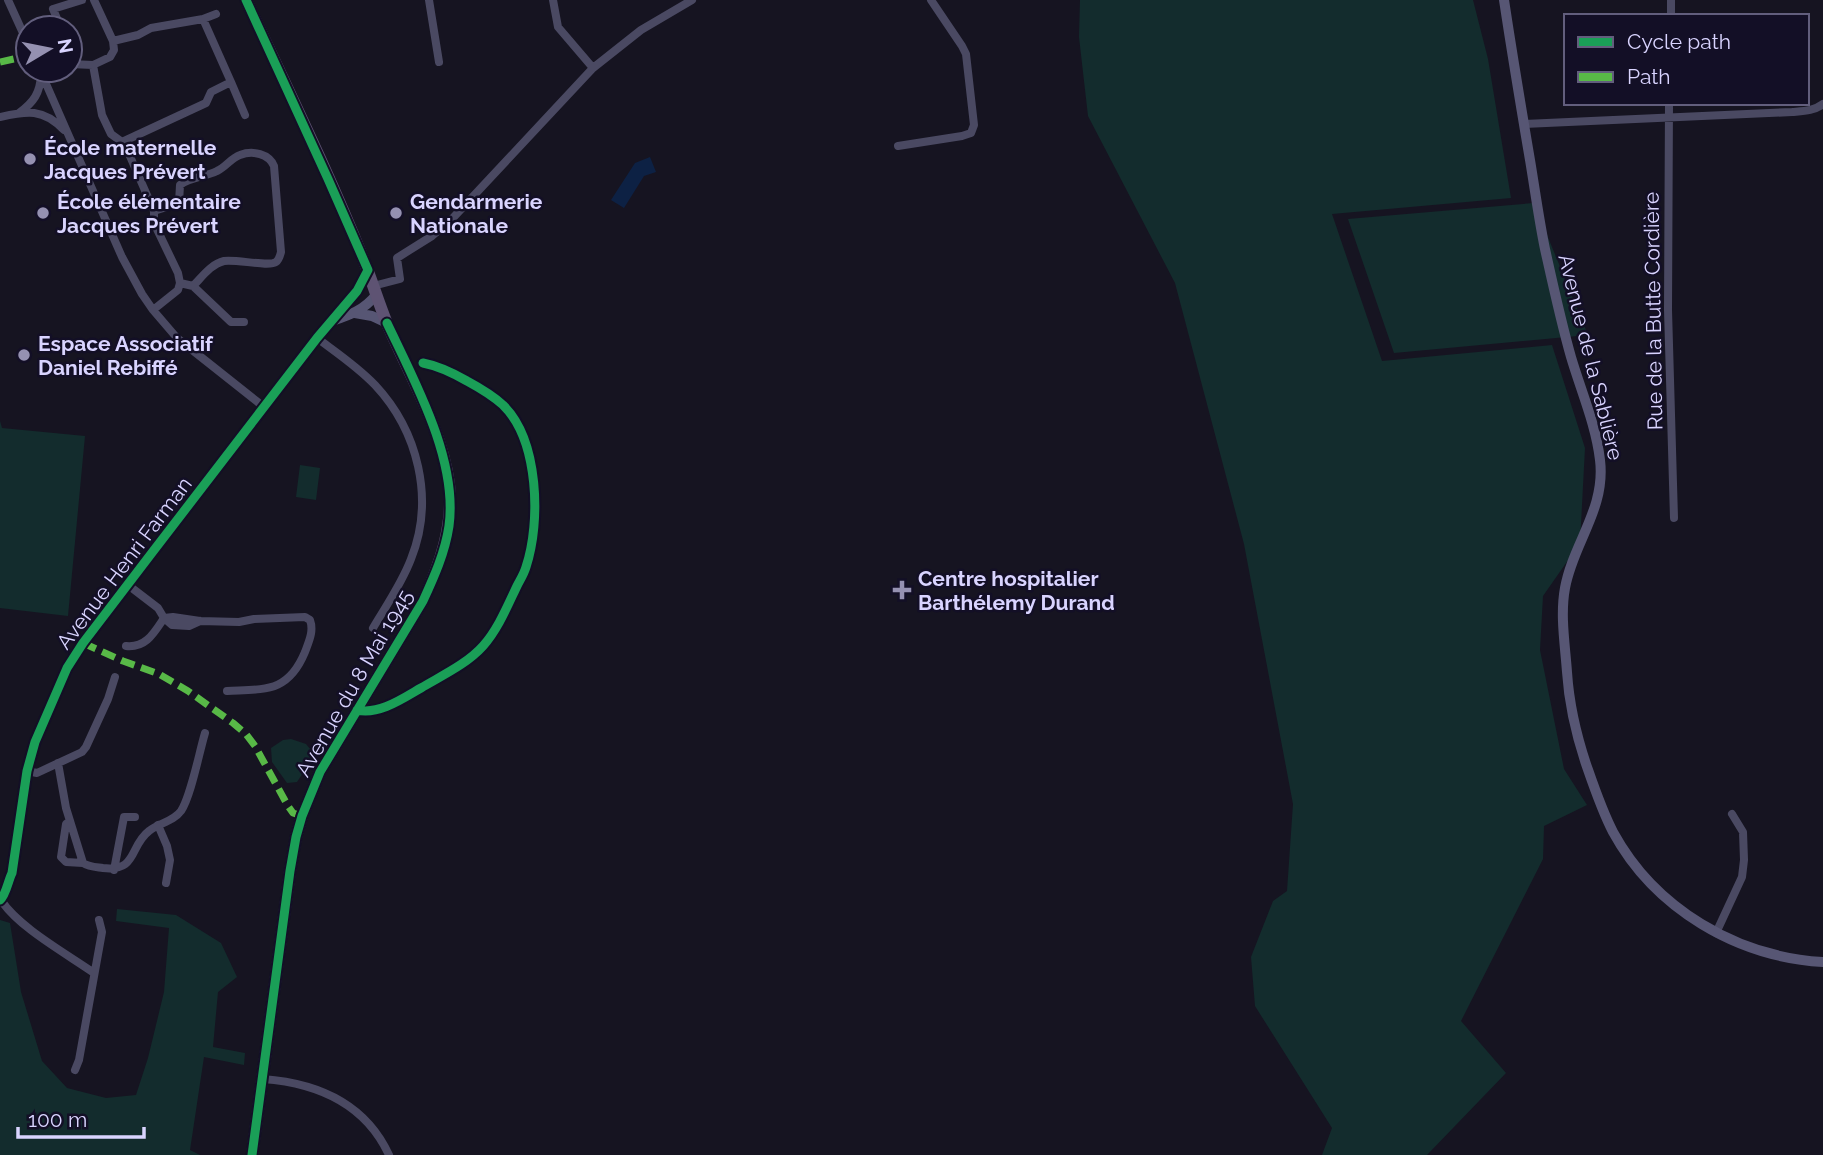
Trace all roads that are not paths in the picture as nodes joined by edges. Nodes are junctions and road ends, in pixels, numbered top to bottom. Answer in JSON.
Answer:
{"nodes":[{"id":1,"x":48,"y":0,"type":"edge"},
{"id":2,"x":82,"y":0,"type":"edge"},
{"id":3,"x":94,"y":0,"type":"edge"},
{"id":4,"x":246,"y":0,"type":"edge"},
{"id":5,"x":429,"y":0,"type":"edge"},
{"id":6,"x":553,"y":0,"type":"edge"},
{"id":7,"x":692,"y":0,"type":"edge"},
{"id":8,"x":931,"y":0,"type":"edge"},
{"id":9,"x":1504,"y":0,"type":"edge"},
{"id":10,"x":53,"y":9,"type":"junction"},
{"id":11,"x":55,"y":14,"type":"edge"},
{"id":12,"x":216,"y":14,"type":"dead end"},
{"id":13,"x":203,"y":19,"type":"junction"},
{"id":14,"x":113,"y":41,"type":"junction"},
{"id":15,"x":439,"y":62,"type":"dead end"},
{"id":16,"x":84,"y":64,"type":"edge"},
{"id":17,"x":93,"y":65,"type":"junction"},
{"id":18,"x":593,"y":68,"type":"junction"},
{"id":19,"x":231,"y":82,"type":"junction"},
{"id":20,"x":40,"y":84,"type":"edge"},
{"id":21,"x":48,"y":84,"type":"edge"},
{"id":22,"x":1823,"y":104,"type":"edge"},
{"id":23,"x":1669,"y":105,"type":"edge"},
{"id":24,"x":19,"y":113,"type":"junction"},
{"id":25,"x":245,"y":115,"type":"dead end"},
{"id":26,"x":0,"y":117,"type":"edge"},
{"id":27,"x":1669,"y":117,"type":"junction"},
{"id":28,"x":1524,"y":124,"type":"junction"},
{"id":29,"x":68,"y":135,"type":"junction"},
{"id":30,"x":122,"y":142,"type":"junction"},
{"id":31,"x":898,"y":146,"type":"dead end"},
{"id":32,"x":154,"y":211,"type":"junction"},
{"id":33,"x":368,"y":270,"type":"junction"},
{"id":34,"x":180,"y":283,"type":"junction"},
{"id":35,"x":193,"y":286,"type":"junction"},
{"id":36,"x":375,"y":290,"type":"junction"},
{"id":37,"x":357,"y":291,"type":"junction"},
{"id":38,"x":153,"y":310,"type":"junction"},
{"id":39,"x":355,"y":313,"type":"junction"},
{"id":40,"x":332,"y":321,"type":"junction"},
{"id":41,"x":244,"y":322,"type":"dead end"},
{"id":42,"x":387,"y":323,"type":"junction"},
{"id":43,"x":317,"y":338,"type":"junction"},
{"id":44,"x":423,"y":363,"type":"dead end"},
{"id":45,"x":264,"y":407,"type":"junction"},
{"id":46,"x":1674,"y":518,"type":"dead end"},
{"id":47,"x":128,"y":585,"type":"junction"},
{"id":48,"x":164,"y":618,"type":"junction"},
{"id":49,"x":373,"y":628,"type":"dead end"},
{"id":50,"x":126,"y":646,"type":"dead end"},
{"id":51,"x":115,"y":677,"type":"dead end"},
{"id":52,"x":227,"y":691,"type":"dead end"},
{"id":53,"x":357,"y":710,"type":"junction"},
{"id":54,"x":205,"y":733,"type":"dead end"},
{"id":55,"x":58,"y":764,"type":"junction"},
{"id":56,"x":27,"y":771,"type":"junction"},
{"id":57,"x":1732,"y":814,"type":"dead end"},
{"id":58,"x":135,"y":817,"type":"dead end"},
{"id":59,"x":70,"y":821,"type":"junction"},
{"id":60,"x":158,"y":825,"type":"junction"},
{"id":61,"x":83,"y":863,"type":"junction"},
{"id":62,"x":114,"y":870,"type":"junction"},
{"id":63,"x":2,"y":882,"type":"edge"},
{"id":64,"x":166,"y":883,"type":"dead end"},
{"id":65,"x":0,"y":900,"type":"edge"},
{"id":66,"x":99,"y":920,"type":"dead end"},
{"id":67,"x":1716,"y":933,"type":"junction"},
{"id":68,"x":1823,"y":962,"type":"edge"},
{"id":69,"x":94,"y":973,"type":"junction"},
{"id":70,"x":75,"y":1070,"type":"dead end"},
{"id":71,"x":263,"y":1079,"type":"junction"},
{"id":72,"x":252,"y":1155,"type":"edge"},
{"id":73,"x":389,"y":1155,"type":"edge"}],
"edges":[{"from":1,"to":10,"type":"street"},
{"from":2,"to":10,"type":"street"},
{"from":3,"to":14,"type":"street"},
{"from":4,"to":33,"type":"main road","name":"Avenue du 8 Mai 1945"},
{"from":5,"to":15,"type":"street"},
{"from":6,"to":18,"type":"street"},
{"from":7,"to":18,"type":"street"},
{"from":8,"to":31,"type":"street"},
{"from":9,"to":28,"type":"main road","name":"Avenue de la Sablière"},
{"from":10,"to":11,"type":"street"},
{"from":12,"to":13,"type":"street"},
{"from":13,"to":14,"type":"street"},
{"from":13,"to":19,"type":"street"},
{"from":14,"to":17,"type":"street"},
{"from":16,"to":17,"type":"street"},
{"from":17,"to":30,"type":"street"},
{"from":18,"to":36,"type":"street"},
{"from":19,"to":25,"type":"street"},
{"from":19,"to":30,"type":"street"},
{"from":20,"to":24,"type":"street"},
{"from":21,"to":29,"type":"street"},
{"from":22,"to":27,"type":"street"},
{"from":23,"to":27,"type":"street","name":"Rue de la Butte Cordière"},
{"from":24,"to":26,"type":"street"},
{"from":24,"to":29,"type":"street"},
{"from":27,"to":28,"type":"street"},
{"from":27,"to":46,"type":"street","name":"Rue de la Butte Cordière"},
{"from":28,"to":67,"type":"main road","name":"Avenue de la Sablière"},
{"from":29,"to":38,"type":"street"},
{"from":30,"to":32,"type":"street"},
{"from":32,"to":34,"type":"street"},
{"from":32,"to":35,"type":"street"},
{"from":33,"to":36,"type":"main road","name":"Avenue du 8 Mai 1945"},
{"from":33,"to":37,"type":"main road","name":"Avenue Henri Farman"},
{"from":34,"to":35,"type":"street"},
{"from":34,"to":38,"type":"street"},
{"from":35,"to":41,"type":"street"},
{"from":36,"to":37,"type":"main road"},
{"from":36,"to":39,"type":"main road","name":"Avenue Henri Farman"},
{"from":36,"to":42,"type":"main road","name":"Avenue du 8 Mai 1945"},
{"from":37,"to":40,"type":"main road","name":"Avenue Henri Farman"},
{"from":38,"to":45,"type":"street"},
{"from":39,"to":40,"type":"main road","name":"Avenue Henri Farman"},
{"from":39,"to":42,"type":"main road"},
{"from":40,"to":43,"type":"main road","name":"Avenue Henri Farman"},
{"from":42,"to":53,"type":"main road","name":"Avenue du 8 Mai 1945"},
{"from":43,"to":45,"type":"main road","name":"Avenue Henri Farman"},
{"from":43,"to":49,"type":"street"},
{"from":44,"to":53,"type":"street"},
{"from":45,"to":47,"type":"main road","name":"Avenue Henri Farman"},
{"from":47,"to":48,"type":"street"},
{"from":47,"to":56,"type":"main road","name":"Avenue Henri Farman"},
{"from":48,"to":50,"type":"street"},
{"from":48,"to":52,"type":"street"},
{"from":51,"to":55,"type":"street"},
{"from":53,"to":71,"type":"main road","name":"Avenue du 8 Mai 1945"},
{"from":54,"to":60,"type":"street"},
{"from":55,"to":56,"type":"street"},
{"from":55,"to":59,"type":"street"},
{"from":56,"to":63,"type":"main road","name":"Avenue Henri Farman"},
{"from":57,"to":67,"type":"street"},
{"from":58,"to":62,"type":"street"},
{"from":59,"to":61,"type":"street"},
{"from":59,"to":61,"type":"street"},
{"from":60,"to":62,"type":"street"},
{"from":60,"to":64,"type":"street"},
{"from":61,"to":62,"type":"street"},
{"from":63,"to":65,"type":"main road","name":"Avenue Henri Farman"},
{"from":65,"to":69,"type":"street"},
{"from":66,"to":69,"type":"street"},
{"from":67,"to":68,"type":"main road","name":"Avenue de la Sablière"},
{"from":69,"to":70,"type":"street"},
{"from":71,"to":72,"type":"main road","name":"Avenue du 8 Mai 1945"},
{"from":71,"to":73,"type":"street"}]}
